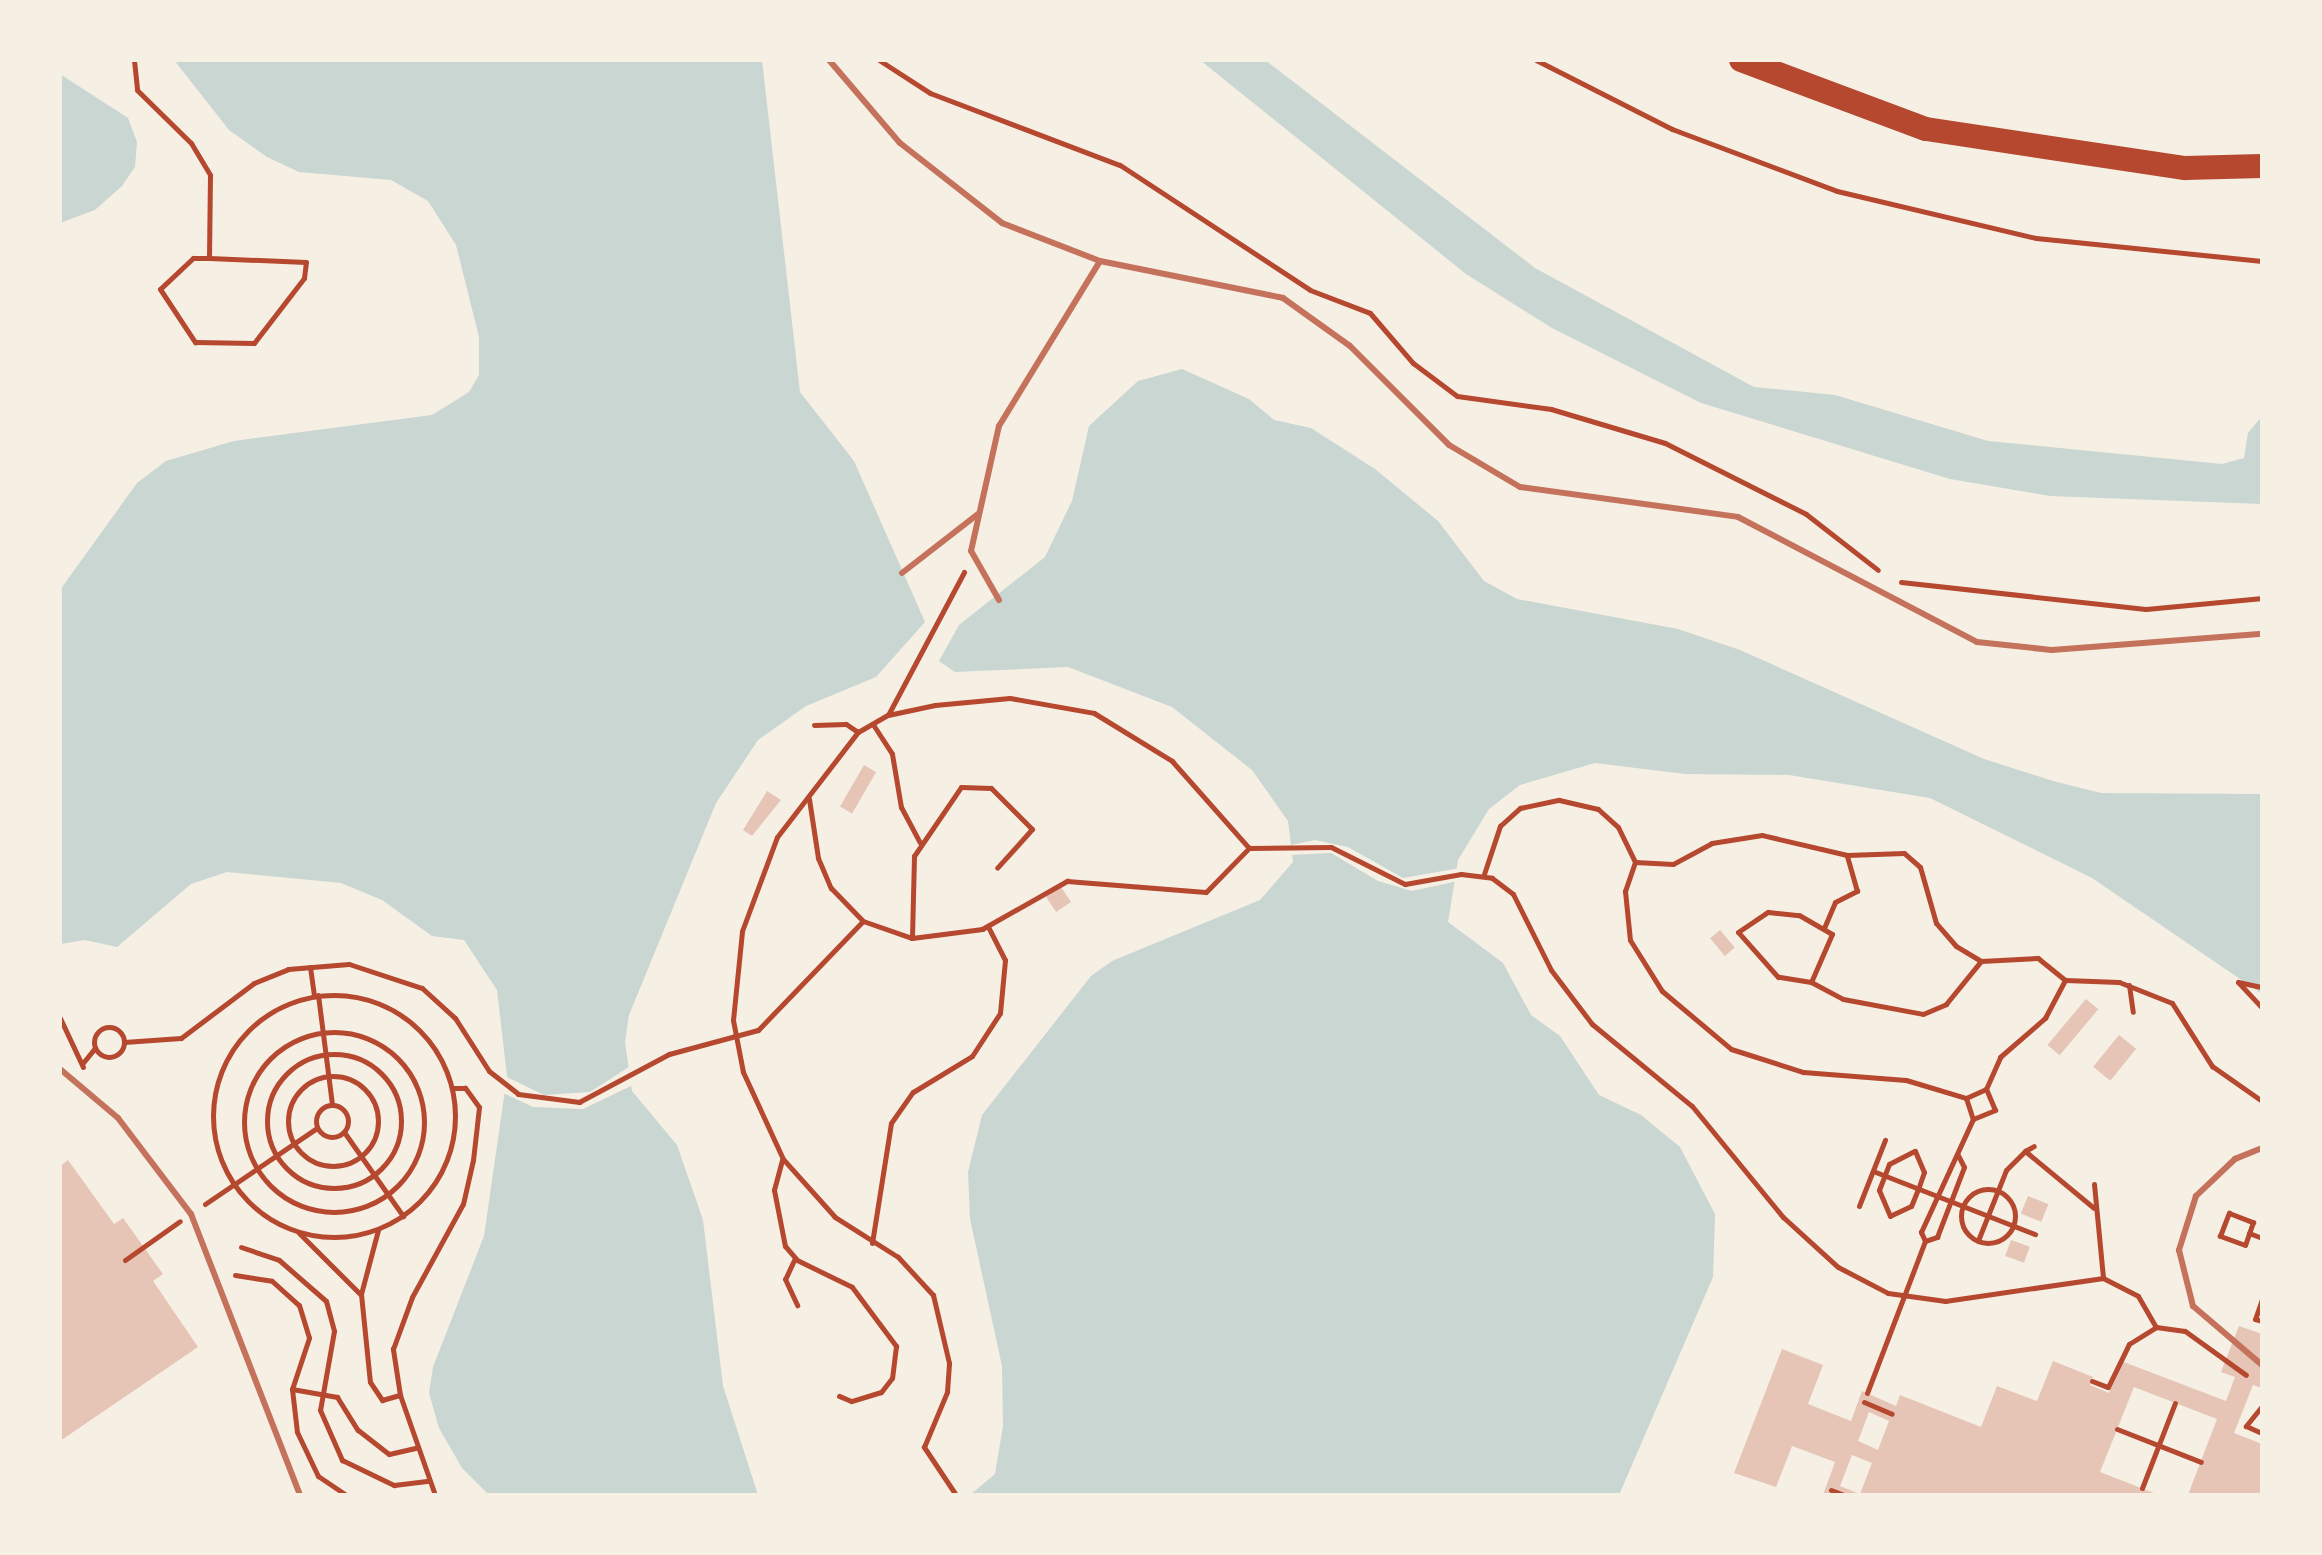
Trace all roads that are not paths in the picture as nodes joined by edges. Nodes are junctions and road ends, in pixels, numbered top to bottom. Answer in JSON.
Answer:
{"nodes":[{"id":1,"x":829,"y":60,"type":"edge"},
{"id":2,"x":1741,"y":60,"type":"edge"},
{"id":3,"x":2262,"y":166,"type":"edge"},
{"id":4,"x":1100,"y":261,"type":"junction"},
{"id":5,"x":978,"y":514,"type":"junction"},
{"id":6,"x":902,"y":573,"type":"dead end"},
{"id":7,"x":999,"y":600,"type":"dead end"},
{"id":8,"x":2262,"y":634,"type":"edge"},
{"id":9,"x":60,"y":1069,"type":"edge"},
{"id":10,"x":2261,"y":1148,"type":"edge"},
{"id":11,"x":2262,"y":1365,"type":"edge"},
{"id":12,"x":300,"y":1495,"type":"edge"}],
"edges":[{"from":1,"to":4,"type":"lane"},
{"from":2,"to":3,"type":"highway"},
{"from":4,"to":5,"type":"lane"},
{"from":4,"to":8,"type":"lane"},
{"from":5,"to":6,"type":"lane"},
{"from":5,"to":7,"type":"lane"},
{"from":9,"to":12,"type":"lane"},
{"from":10,"to":11,"type":"lane"}]}
